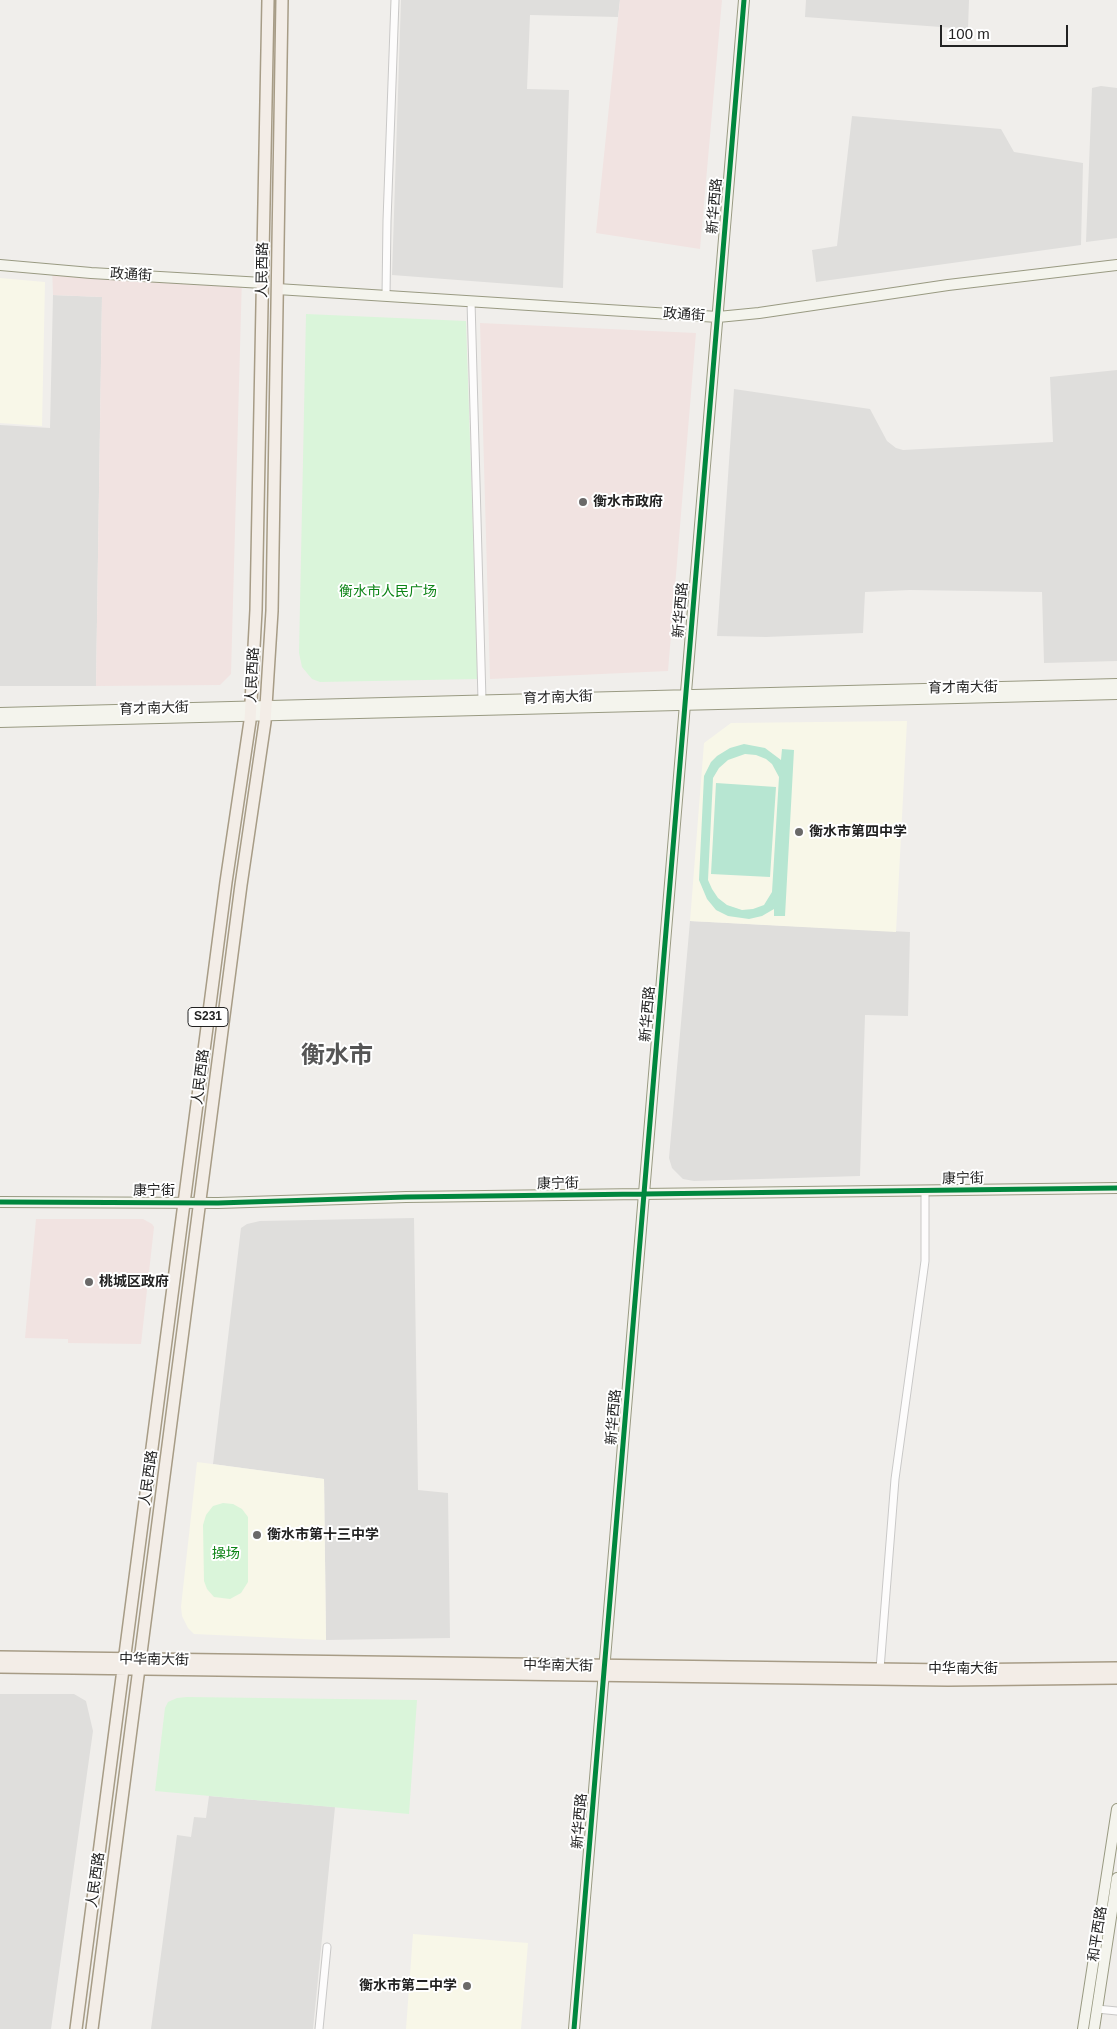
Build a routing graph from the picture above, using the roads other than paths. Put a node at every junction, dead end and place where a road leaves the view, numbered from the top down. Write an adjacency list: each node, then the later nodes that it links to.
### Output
1 (268, 0): 7 (main road, 人民西路 / S231)
2 (282, 0): 8 (main road, 人民西路 / S231)
3 (395, 0): 9 (street)
4 (744, 0): 11 (street, 新华西路)
5 (0, 265): 7 (street, 政通街)
6 (1117, 265): 11 (street, 政通街)
7 (263, 283): 17 (main road, 人民西路 / S231)
8 (277, 289): 9 (street, 政通街); 16 (main road, 人民西路 / S231)
9 (386, 296): 10 (street, 政通街)
10 (471, 301): 11 (street, 政通街); 15 (street)
11 (717, 317): 14 (street, 新华西路)
12 (1117, 684): 14 (street, 育才南大街)
13 (1117, 694): 14 (street, 育才南大街)
14 (685, 699): 15 (street, 育才南大街); 16 (street, 育才南大街); 22 (street, 新华西路)
15 (482, 700): 16 (street, 育才南大街)
16 (266, 710): 17 (street, 育才南大街); 25 (main road, 人民西路 / S231)
17 (251, 711): 18 (street, 育才南大街); 19 (street, 育才南大街); 24 (main road, 人民西路 / S231)
18 (0, 713)
19 (0, 722)
20 (1117, 1188): 21 (street, 康宁街)
21 (925, 1190): 22 (street, 康宁街); 31 (street)
22 (644, 1194): 25 (street, 康宁街); 32 (street, 新华西路)
23 (0, 1202): 24 (street, 康宁街)
24 (184, 1203): 25 (street, 康宁街); 27 (main road, 人民西路 / S231)
25 (200, 1203): 28 (main road, 人民西路 / S231)
26 (0, 1657): 27 (main road, 中华南大街)
27 (124, 1664): 28 (main road, 中华南大街); 29 (main road, 中华南大街); 39 (main road, 人民西路 / S231)
28 (140, 1665): 32 (main road, 中华南大街); 40 (main road, 人民西路 / S231)
29 (0, 1667)
30 (1117, 1668): 31 (main road, 中华南大街)
31 (880, 1669): 32 (main road, 中华南大街)
32 (604, 1671): 33 (main road, 中华南大街); 42 (street, 新华西路)
33 (1117, 1678)
34 (1117, 1809): 43 (street, 和平西路)
35 (1117, 1878): 37 (street, 和平西路)
36 (326, 1948): 41 (street)
37 (1097, 2009): 38 (street); 44 (street, 和平西路)
38 (1117, 2011)
39 (76, 2029)
40 (92, 2029)
41 (319, 2029)
42 (574, 2029)
43 (1083, 2029)
44 (1094, 2029)

